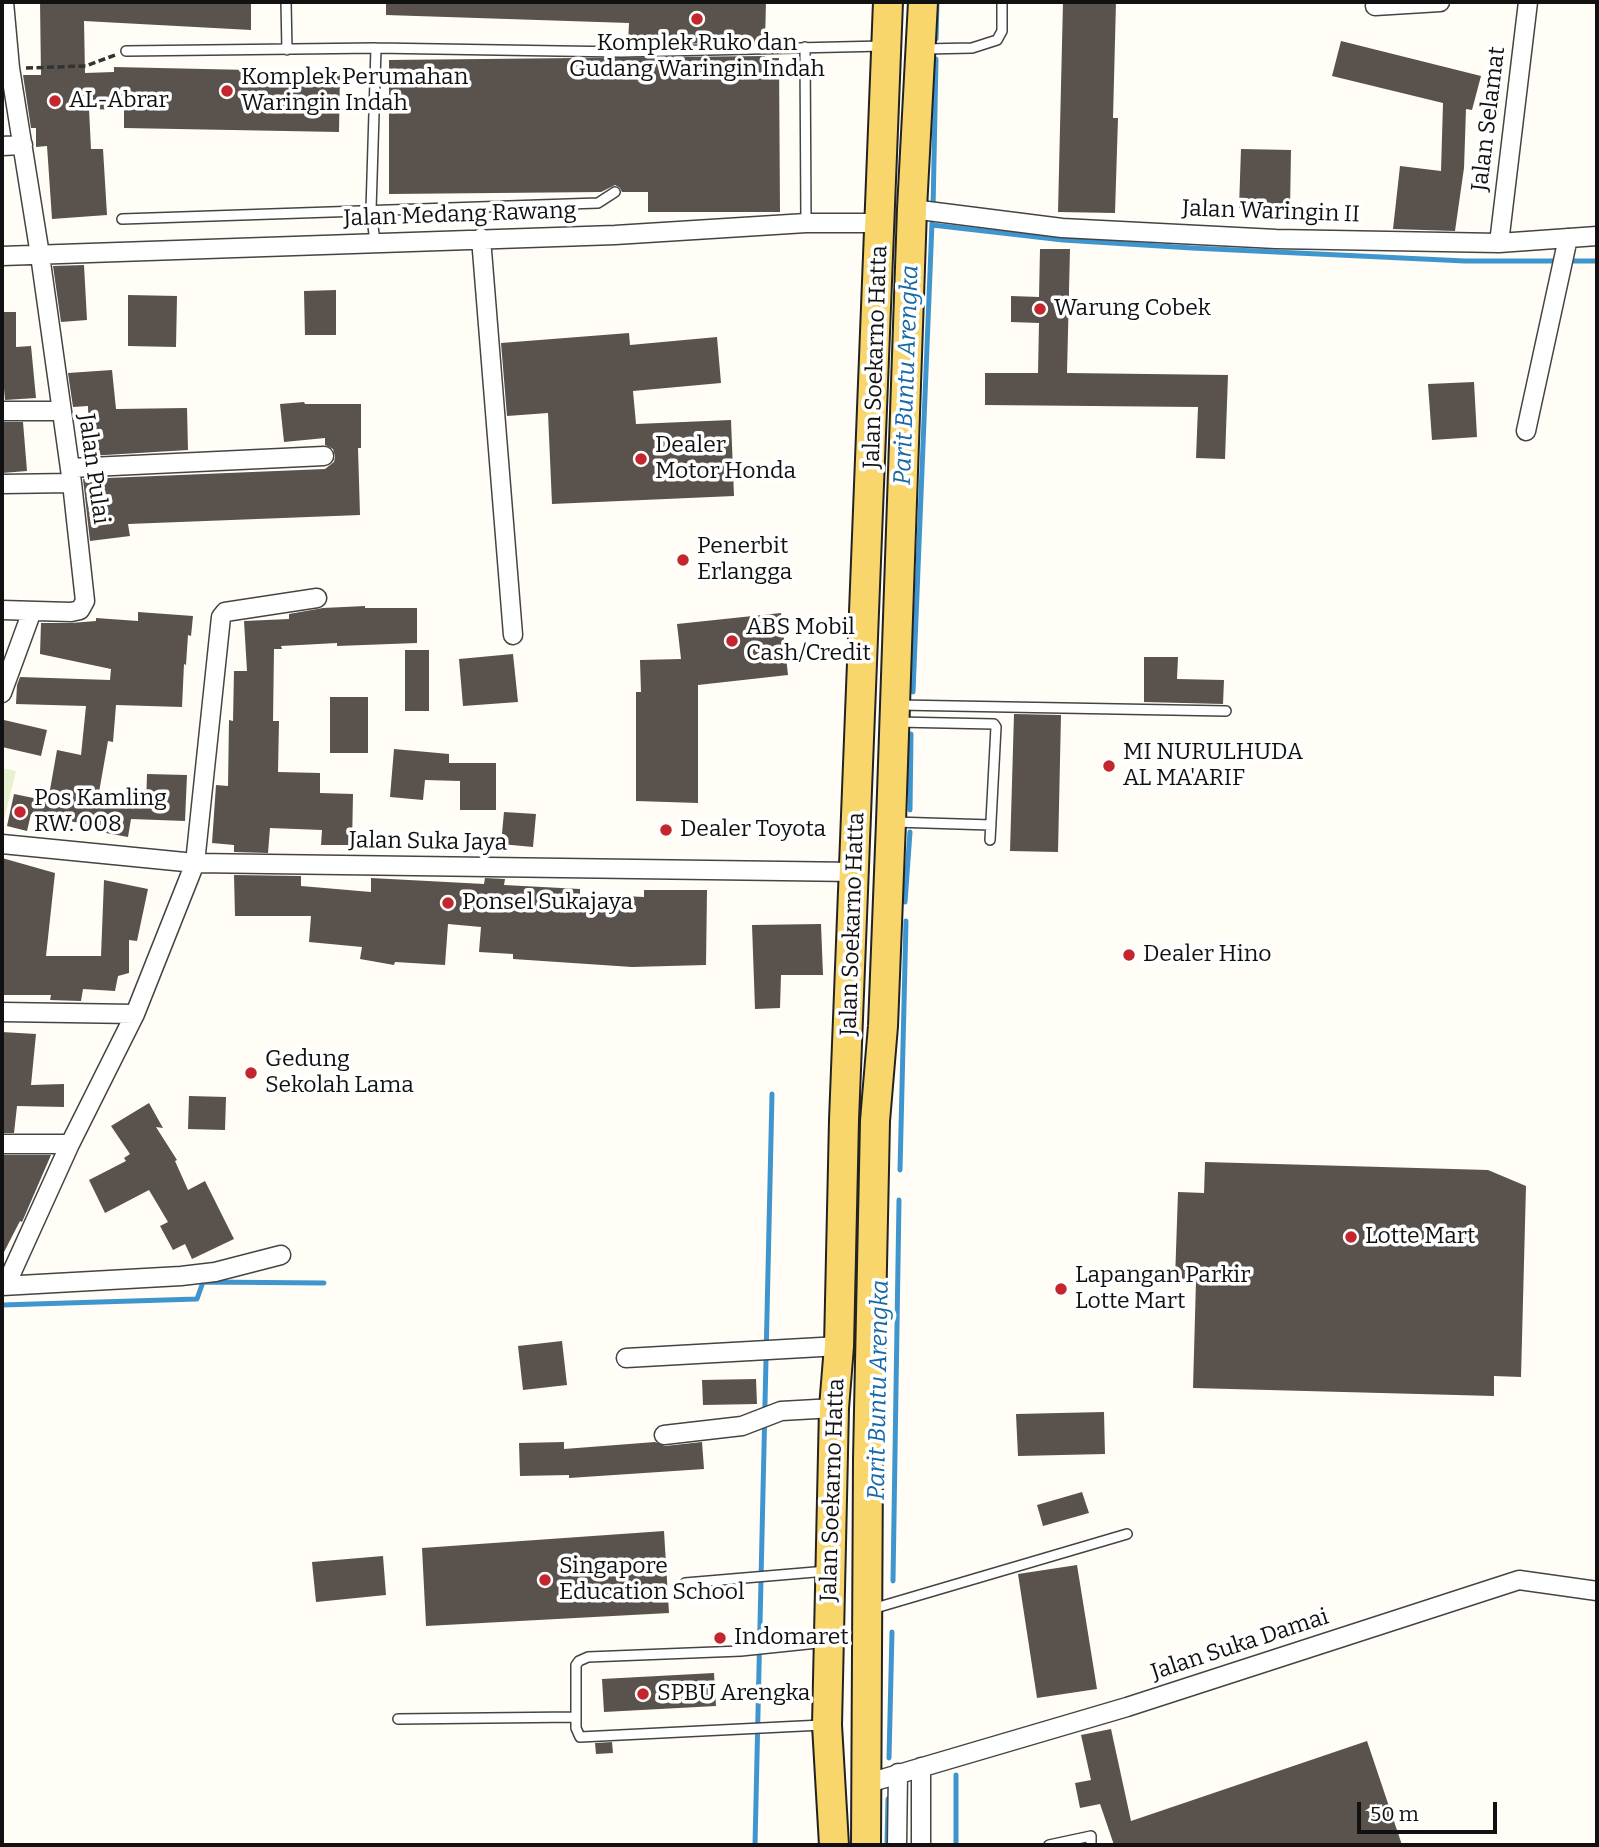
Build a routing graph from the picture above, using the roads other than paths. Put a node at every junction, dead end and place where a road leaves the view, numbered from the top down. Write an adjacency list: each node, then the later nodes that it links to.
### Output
1 (4, 2): 15 (street, Jalan Pulai)
2 (286, 2): 12 (lane)
3 (888, 2): 9 (main road, Jalan Soekarno Hatta)
4 (923, 2): 13 (main road, Jalan Soekarno Hatta)
5 (1002, 2): 13 (lane)
6 (1440, 2): 8 (street)
7 (1528, 2): 26 (street, Jalan Selamat)
8 (1376, 6)
9 (887, 46): 10 (lane); 22 (main road, Jalan Soekarno Hatta)
10 (805, 47): 11 (lane); 21 (lane)
11 (376, 48): 12 (lane); 19 (lane)
12 (287, 50): 14 (lane)
13 (920, 50): 18 (main road, Jalan Soekarno Hatta)
14 (126, 51)
15 (23, 145): 16 (street); 28 (street, Jalan Pulai)
16 (2, 146)
17 (615, 192): 19 (lane)
18 (916, 209): 26 (street, Jalan Waringin II); 42 (main road, Jalan Soekarno Hatta)
19 (371, 210): 20 (lane); 25 (lane)
20 (122, 219)
21 (806, 223): 22 (street, Jalan Medang Rawang); 24 (street, Jalan Medang Rawang)
22 (881, 223): 48 (main road, Jalan Soekarno Hatta)
23 (1597, 236): 27 (street, Jalan Waringin II)
24 (481, 238): 25 (street, Jalan Medang Rawang); 39 (street)
25 (374, 242): 28 (street, Jalan Medang Rawang)
26 (1499, 243): 27 (street, Jalan Waringin II)
27 (1564, 254): 32 (street)
28 (40, 255): 29 (street, Jalan Medang Rawang); 31 (street, Jalan Pulai)
29 (2, 256)
30 (2, 411): 31 (street)
31 (61, 411): 34 (street, Jalan Pulai)
32 (1526, 431)
33 (324, 456): 34 (street)
34 (71, 476): 35 (street); 38 (street, Jalan Pulai)
35 (2, 484)
36 (317, 598): 47 (street)
37 (2, 610): 38 (street, Jalan Pulai)
38 (32, 611): 40 (street)
39 (513, 635)
40 (2, 693)
41 (1226, 711): 42 (lane)
42 (895, 714): 43 (main road, Jalan Soekarno Hatta); 44 (lane)
43 (891, 822): 44 (lane); 52 (main road, Jalan Soekarno Hatta)
44 (991, 825): 45 (lane)
45 (990, 840)
46 (2, 844): 47 (street, Jalan Suka Jaya)
47 (195, 863): 48 (street, Jalan Suka Jaya); 50 (street)
48 (855, 872): 51 (main road, Jalan Soekarno Hatta)
49 (2, 1012): 50 (street)
50 (135, 1014): 54 (street)
51 (844, 1120): 52 (main road); 57 (main road, Jalan Soekarno Hatta)
52 (876, 1121): 65 (main road, Jalan Soekarno Hatta)
53 (2, 1144): 54 (street)
54 (71, 1144): 56 (street)
55 (281, 1255): 56 (street)
56 (4, 1286)
57 (839, 1346): 58 (street); 59 (main road, Jalan Soekarno Hatta)
58 (626, 1358)
59 (834, 1408): 60 (street); 62 (main road, Jalan Soekarno Hatta)
60 (664, 1435)
61 (1127, 1534): 65 (lane)
62 (831, 1570): 63 (lane); 66 (main road, Jalan Soekarno Hatta)
63 (685, 1583)
64 (1597, 1591): 70 (street, Jalan Suka Damai)
65 (867, 1611): 72 (main road, Jalan Soekarno Hatta)
66 (828, 1641): 67 (lane); 69 (main road, Jalan Soekarno Hatta)
67 (576, 1717): 68 (lane); 69 (lane)
68 (398, 1719)
69 (827, 1725): 73 (main road, Jalan Soekarno Hatta)
70 (921, 1767): 71 (street, Jalan Suka Damai); 76 (street)
71 (898, 1773): 72 (street, Jalan Suka Damai); 75 (street)
72 (865, 1784): 74 (main road, Jalan Soekarno Hatta)
73 (834, 1845)
74 (866, 1845)
75 (897, 1845)
76 (921, 1845)
77 (1049, 1845): 78 (lane)
78 (1091, 1845)

